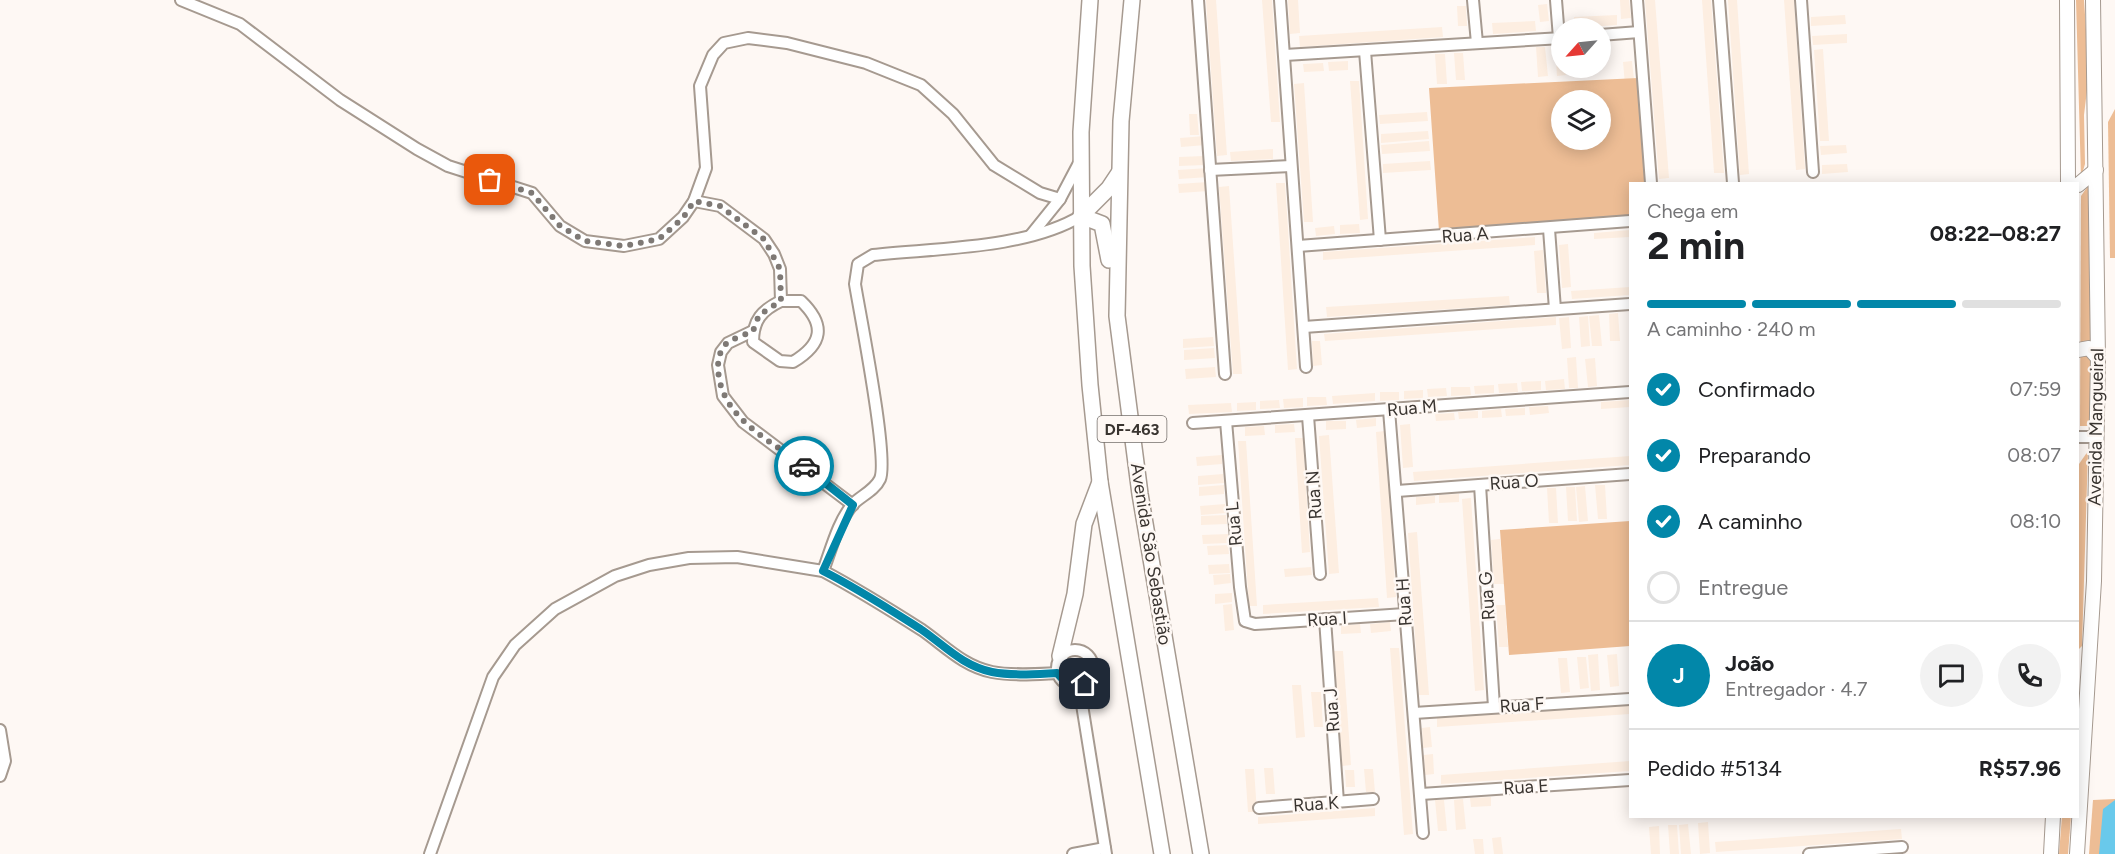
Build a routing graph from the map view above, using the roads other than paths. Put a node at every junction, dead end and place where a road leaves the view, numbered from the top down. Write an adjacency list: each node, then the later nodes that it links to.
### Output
1 (181, 0): 31 (street)
2 (1090, 0): 20 (main road, Avenida São Sebastião / DF-463)
3 (1132, 0): 25 (main road, Avenida São Sebastião / DF-463)
4 (1198, 0): 22 (street)
5 (1280, 0): 19 (street)
6 (1473, 0): 17 (street)
7 (1556, 0): 13 (street)
8 (1637, 0): 14 (street)
9 (1719, 0): 27 (street)
10 (1801, 0): 24 (street)
11 (2067, 0): 28 (street)
12 (2093, 0): 23 (street, Avenida Mangueiral)
13 (1558, 18)
14 (1639, 32): 15 (street); 26 (street)
15 (1611, 34)
16 (1551, 39): 17 (street)
17 (1477, 43): 18 (street)
18 (1365, 51): 19 (street); 36 (street)
19 (1285, 56): 21 (street)
20 (1081, 160): 30 (street); 32 (main road, Avenida São Sebastião / DF-463)
21 (1291, 166): 22 (street); 37 (street)
22 (1210, 170): 47 (street)
23 (2096, 170): 29 (street); 45 (street, Avenida Mangueiral)
24 (1813, 172)
25 (1120, 173): 32 (main road); 41 (main road, Avenida São Sebastião / DF-463)
26 (1651, 182)
27 (1733, 182)
28 (2068, 182)
29 (2079, 184)
30 (1060, 199): 31 (street); 35 (street)
31 (694, 201): 38 (street)
32 (1081, 216): 35 (street); 41 (main road); 56 (main road, Avenida São Sebastião / DF-463)
33 (1629, 221): 34 (street, Rua A)
34 (1549, 229): 36 (street, Rua A); 40 (street)
35 (1030, 236): 59 (street)
36 (1380, 240): 37 (street, Rua A)
37 (1298, 246): 42 (street)
38 (781, 301): 43 (street); 43 (street)
39 (1629, 304): 40 (street)
40 (1555, 309): 42 (street)
41 (1118, 316): 89 (main road, Avenida São Sebastião / DF-463)
42 (1304, 327): 46 (street)
43 (753, 331): 59 (street)
44 (2079, 350): 45 (street)
45 (2098, 358): 53 (street, Avenida Mangueiral)
46 (1306, 367)
47 (1225, 374)
48 (1629, 392): 49 (street, Rua M)
49 (1389, 410): 50 (street, Rua M); 58 (street, Rua H)
50 (1308, 416): 51 (street, Rua M); 61 (street, Rua N)
51 (1226, 421): 52 (street, Rua M); 64 (street, Rua L)
52 (1194, 423)
53 (2096, 436): 54 (street); 73 (street, Avenida Mangueiral)
54 (2079, 437)
55 (1629, 474): 57 (street, Rua O)
56 (1100, 482): 65 (main road); 88 (main road, Avenida São Sebastião / DF-463)
57 (1480, 485): 58 (street, Rua O); 69 (street, Rua G)
58 (1397, 491): 62 (street, Rua H)
59 (853, 505): 60 (street)
60 (823, 571): 66 (street); 85 (street)
61 (1320, 574)
62 (1405, 614): 63 (street, Rua I); 70 (street, Rua H)
63 (1325, 619): 64 (street, Rua I); 77 (street, Rua J)
64 (1249, 624)
65 (1060, 656): 66 (street); 67 (street)
66 (1057, 673): 67 (street)
67 (1079, 686): 84 (street)
68 (1629, 699): 69 (street, Rua F)
69 (1494, 707): 70 (street, Rua F)
70 (1414, 713): 75 (street, Rua H)
71 (0, 730): 72 (street)
72 (0, 776)
73 (2080, 776): 78 (street, Avenida Mangueiral)
74 (1629, 780): 75 (street, Rua E)
75 (1421, 794): 82 (street, Rua H)
76 (1373, 800): 77 (street, Rua K)
77 (1338, 802): 79 (street, Rua K)
78 (2079, 802)
79 (1258, 808)
80 (2053, 818): 91 (street)
81 (2078, 818): 92 (street, Avenida Mangueiral)
82 (1423, 833)
83 (1902, 847): 86 (street)
84 (1106, 851): 87 (street)
85 (428, 852)
86 (1862, 852): 90 (street)
87 (1073, 854)
88 (1162, 854)
89 (1201, 854)
90 (1809, 854)
91 (2051, 854)
92 (2077, 854)

